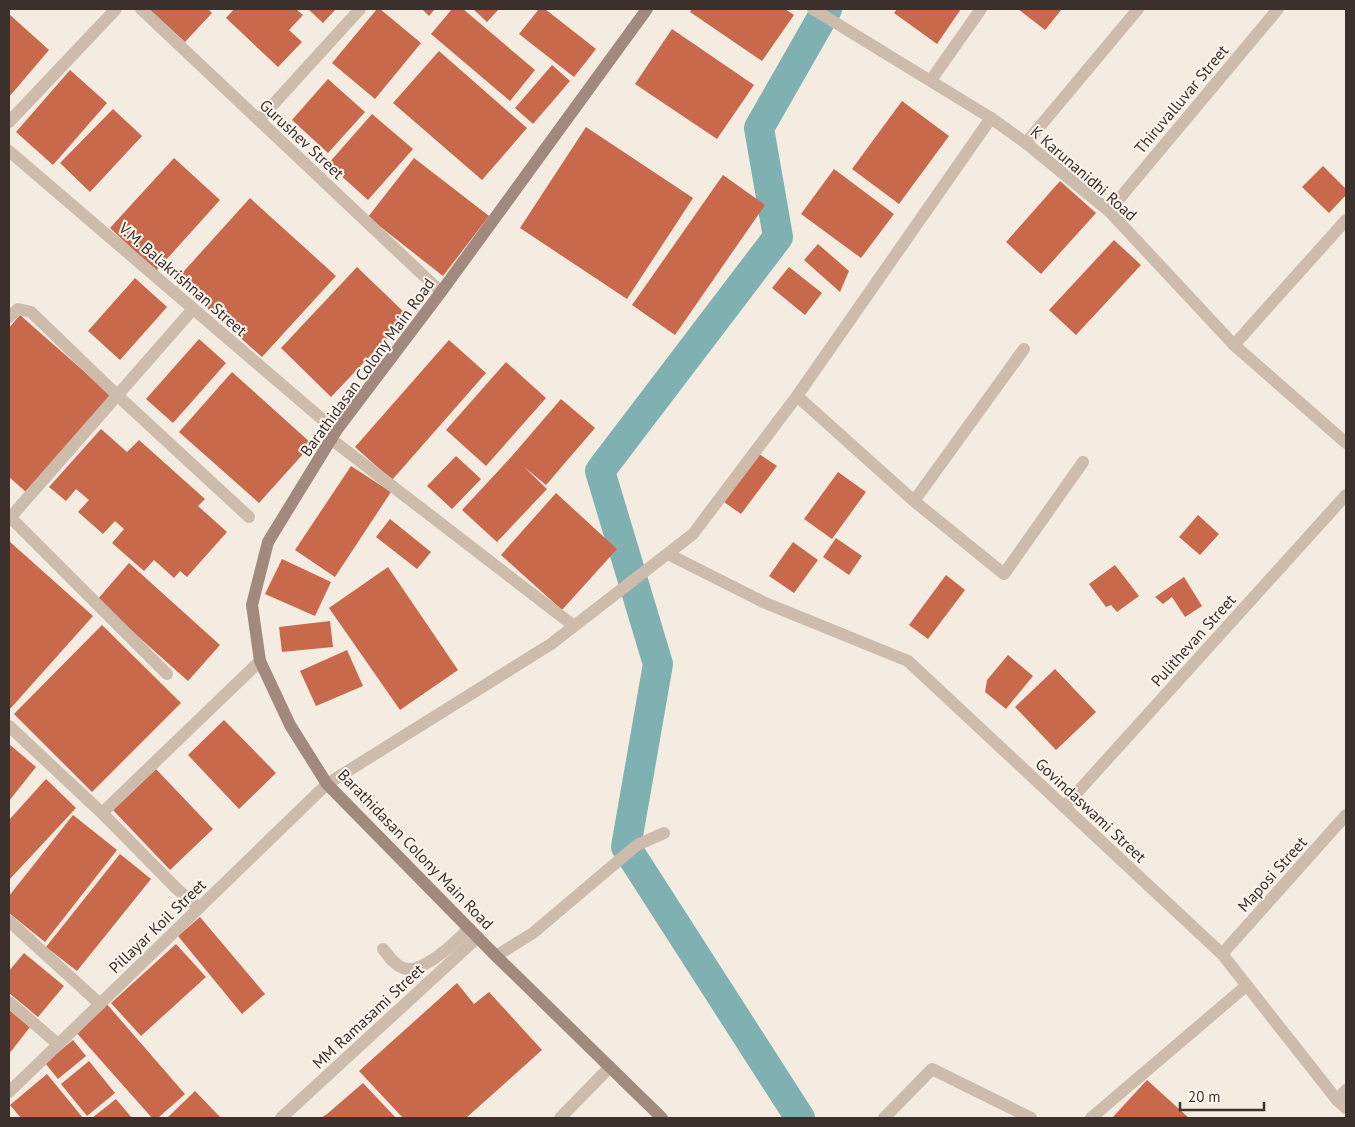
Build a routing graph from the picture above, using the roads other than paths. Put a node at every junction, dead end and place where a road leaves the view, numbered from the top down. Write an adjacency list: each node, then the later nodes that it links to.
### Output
1 (116, 9): 12 (street)
2 (140, 9): 11 (street, Gurushev Street)
3 (360, 9): 11 (street)
4 (647, 9): 17 (main road, Barathidasan Colony Main Road)
5 (813, 9): 9 (street, K Karunanidhi Road)
6 (980, 9): 9 (street)
7 (1138, 9): 13 (street)
8 (1278, 9): 15 (street, Thiruvalluvar Street)
9 (931, 80): 10 (street, K Karunanidhi Road)
10 (991, 118): 13 (street, K Karunanidhi Road); 23 (street, Pillayar Koil Street)
11 (259, 120): 17 (street, Gurushev Street)
12 (9, 122)
13 (1026, 143): 15 (street, K Karunanidhi Road)
14 (9, 152): 18 (street, V.M. Balakrishnan Street)
15 (1109, 211): 20 (street, K Karunanidhi Road)
16 (1346, 220): 20 (street)
17 (441, 292): 24 (main road, Barathidasan Colony Main Road)
18 (193, 310): 22 (street); 24 (street, V.M. Balakrishnan Street)
19 (9, 317): 22 (street)
20 (1234, 345): 25 (street, K Karunanidhi Road)
21 (1024, 349): 28 (street)
22 (118, 396): 29 (street); 30 (street)
23 (797, 396): 28 (street); 31 (street, Pillayar Koil Street)
24 (334, 435): 32 (street, V.M. Balakrishnan Street); 33 (main road, Barathidasan Colony Main Road)
25 (1346, 444)
26 (1083, 462): 28 (street)
27 (1346, 495): 37 (street, Pulithevan Street)
28 (914, 501)
29 (9, 518): 34 (street)
30 (249, 518)
31 (668, 554): 32 (street, Pillayar Koil Street); 37 (street, Govindaswami Street)
32 (574, 626): 36 (street, Pillayar Koil Street)
33 (260, 661): 36 (main road, Barathidasan Colony Main Road); 38 (street)
34 (167, 674)
35 (9, 726): 38 (street)
36 (327, 784): 41 (street, Pillayar Koil Street); 43 (main road, Barathidasan Colony Main Road)
37 (1064, 808): 45 (street, Govindaswami Street)
38 (102, 813): 41 (street)
39 (1346, 814): 45 (street, Maposi Street)
40 (664, 834): 46 (street)
41 (199, 908): 49 (street, Pillayar Koil Street)
42 (9, 921): 49 (street)
43 (473, 933): 44 (street); 46 (main road, Barathidasan Colony Main Road); 55 (street, MM Ramasami Street)
44 (383, 949)
45 (1222, 954): 47 (street, Govindaswami Street)
46 (496, 956): 51 (main road, Barathidasan Colony Main Road)
47 (1246, 986): 54 (street, Govindaswami Street); 60 (street)
48 (9, 1002): 50 (street)
49 (100, 1004): 50 (street, Pillayar Koil Street)
50 (58, 1044): 53 (street, Pillayar Koil Street)
51 (610, 1067): 56 (street); 57 (main road, Barathidasan Colony Main Road)
52 (1346, 1090): 54 (street)
53 (9, 1092)
54 (1342, 1104)
55 (281, 1118)
56 (560, 1118)
57 (662, 1118)
58 (884, 1118): 59 (street)
59 (1031, 1118)
60 (1091, 1118)

